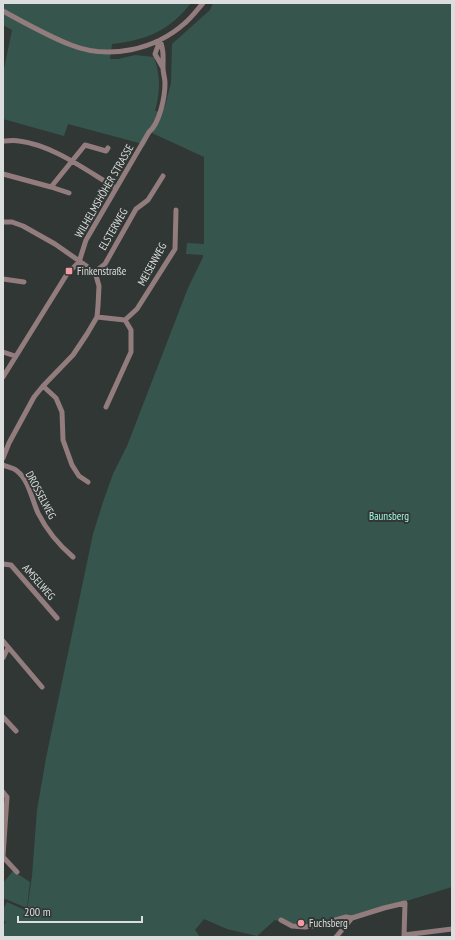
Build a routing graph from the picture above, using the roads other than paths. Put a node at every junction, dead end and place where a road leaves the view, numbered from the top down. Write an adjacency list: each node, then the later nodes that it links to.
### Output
1 (203, 3): 3 (street)
2 (3, 11): 4 (street)
3 (160, 40): 4 (street); 5 (street); 6 (street, WILHELMSHÖHER STRASSE)
4 (144, 47): 5 (street, WILHELMSHÖHER STRASSE)
5 (155, 54): 6 (street, WILHELMSHÖHER STRASSE)
6 (163, 68): 13 (street, WILHELMSHÖHER STRASSE)
7 (3, 141): 9 (street)
8 (108, 148): 9 (street)
9 (71, 162): 12 (street); 13 (street)
10 (3, 174): 12 (street)
11 (163, 176): 18 (street, ELSTERWEG)
12 (51, 187): 14 (street)
13 (116, 188): 17 (street, WILHELMSHÖHER STRASSE)
14 (69, 193)
15 (176, 210): 22 (street, MEISENWEG)
16 (3, 222): 17 (street)
17 (79, 262): 18 (street); 24 (street, WILHELMSHÖHER STRASSE)
18 (95, 272): 21 (street)
19 (3, 279): 20 (street)
20 (24, 282)
21 (96, 317): 22 (street); 26 (street)
22 (125, 320): 27 (street)
23 (3, 352): 24 (street)
24 (15, 356): 25 (street, WILHELMSHÖHER STRASSE)
25 (3, 377)
26 (43, 386): 28 (street); 30 (street)
27 (106, 407)
28 (3, 458)
29 (3, 465): 31 (street, DROSSELWEG)
30 (88, 482)
31 (73, 557)
32 (3, 564): 33 (street, AMSELWEG)
33 (58, 618)
34 (3, 641): 35 (street)
35 (8, 648): 36 (street); 37 (street)
36 (3, 658)
37 (42, 687)
38 (3, 718): 39 (street)
39 (16, 731)
40 (3, 792): 41 (street)
41 (3, 856): 42 (street)
42 (17, 872)
43 (352, 918): 44 (street); 46 (street); 47 (street)
44 (281, 920)
45 (452, 929): 46 (street)
46 (404, 936)
47 (336, 937)

